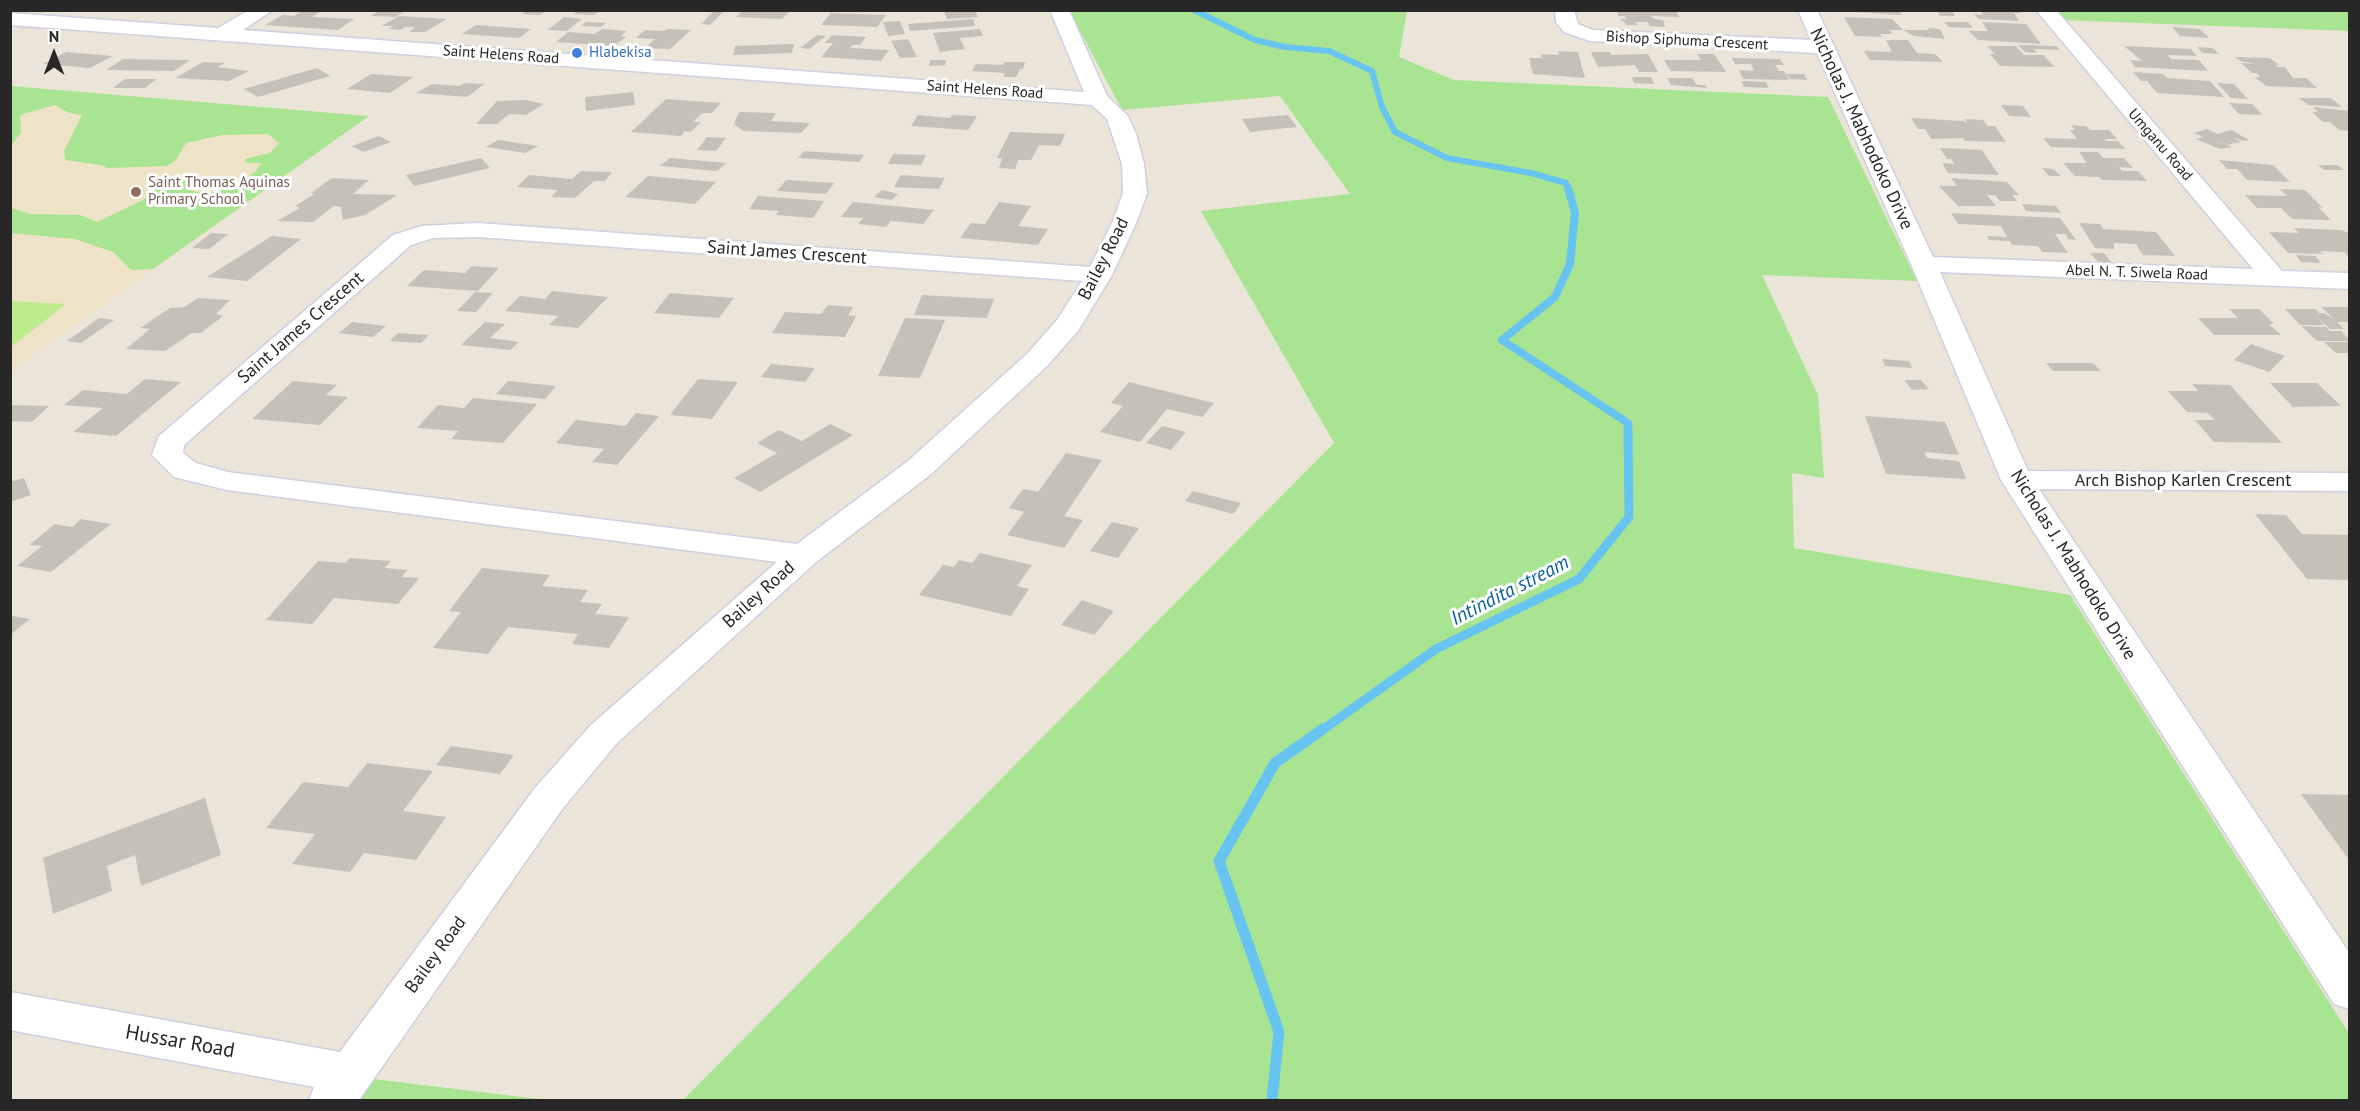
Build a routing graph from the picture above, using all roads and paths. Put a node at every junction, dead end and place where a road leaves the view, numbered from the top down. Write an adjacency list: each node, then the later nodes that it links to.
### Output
1 (264, 10): 7 (street)
2 (1059, 10): 9 (street)
3 (1564, 10): 8 (street, Bishop Siphuma Crescent)
4 (1807, 10): 8 (street, Nicholas J. Mabhodoko Drive)
5 (2045, 10): 12 (street, Umganu Road)
6 (10, 19): 7 (street, Saint Helens Road)
7 (222, 34): 9 (street, Saint Helens Road)
8 (1824, 47): 10 (street, Nicholas J. Mabhodoko Drive)
9 (1098, 99): 11 (street, Bailey Road)
10 (1924, 264): 12 (street, Abel N. T. Siwela Road); 14 (street, Nicholas J. Mabhodoko Drive)
11 (1099, 275): 16 (street, Bailey Road); 16 (street, Saint James Crescent)
12 (2275, 279): 13 (street, Abel N. T. Siwela Road)
13 (2349, 281)
14 (2017, 480): 15 (street, Arch Bishop Karlen Crescent); 17 (street, Nicholas J. Mabhodoko Drive)
15 (2349, 482)
16 (804, 555): 19 (street, Bailey Road)
17 (2349, 991)
18 (10, 1011): 19 (street, Hussar Road)
19 (341, 1087)

